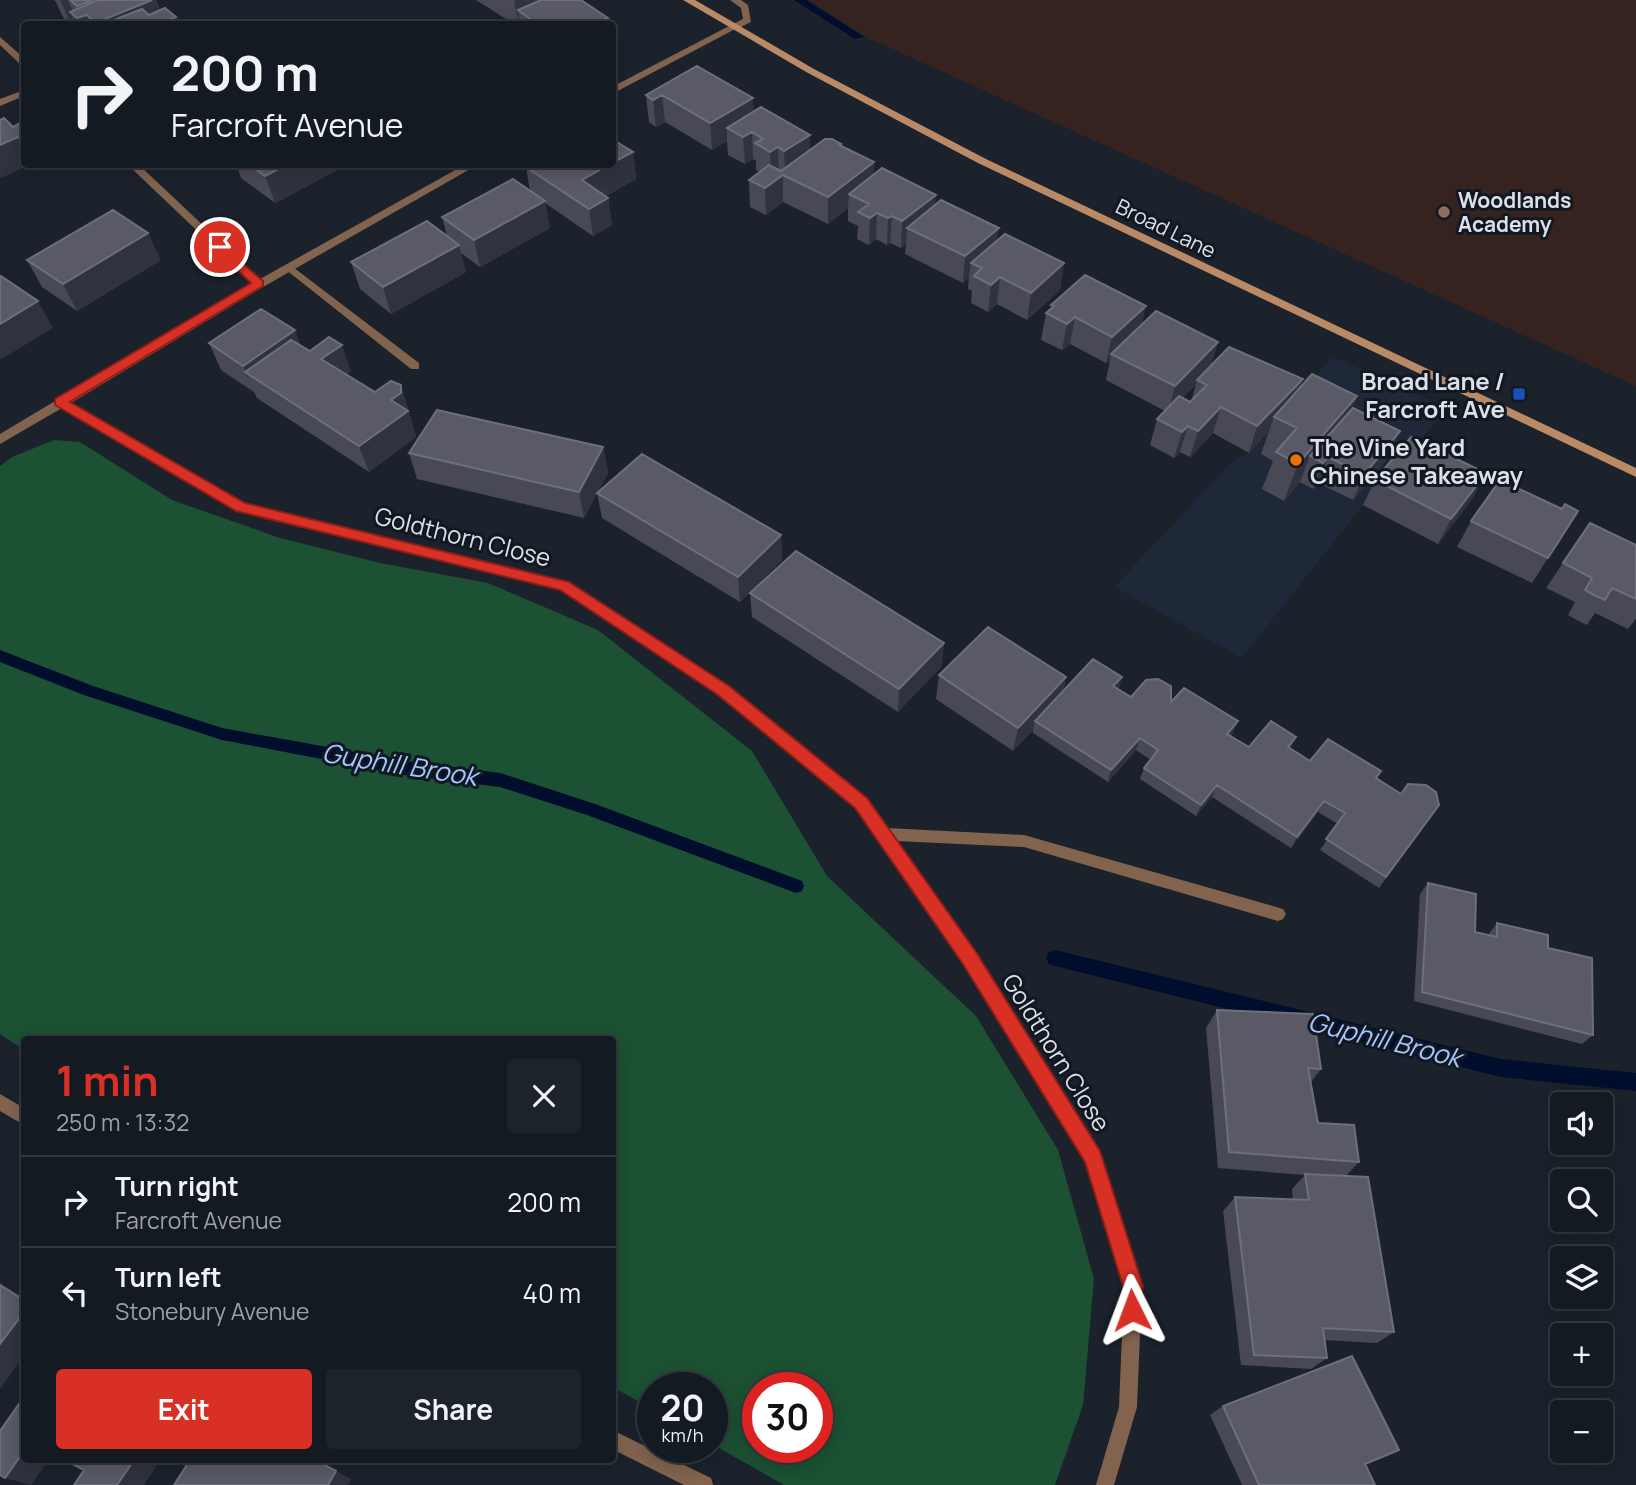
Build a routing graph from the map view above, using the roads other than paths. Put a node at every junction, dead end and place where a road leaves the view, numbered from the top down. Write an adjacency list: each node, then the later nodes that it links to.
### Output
1 (688, 0): 3 (street, Broad Lane)
2 (735, 0): 3 (street)
3 (734, 27): 6 (street); 16 (street, Broad Lane)
4 (0, 40): 5 (street)
5 (21, 61)
6 (616, 89)
7 (21, 94): 8 (street)
8 (0, 103)
9 (136, 168): 12 (street)
10 (467, 168): 11 (street)
11 (289, 267): 12 (street); 13 (street)
12 (259, 284): 14 (street)
13 (415, 366)
14 (60, 402): 15 (street); 17 (street, Goldthorn Close)
15 (0, 440)
16 (1636, 473)
17 (883, 834): 18 (street); 23 (street, Goldthorn Close)
18 (1278, 914)
19 (0, 1102): 20 (street)
20 (21, 1115)
21 (616, 1441): 22 (street)
22 (704, 1485)
23 (1105, 1485)

